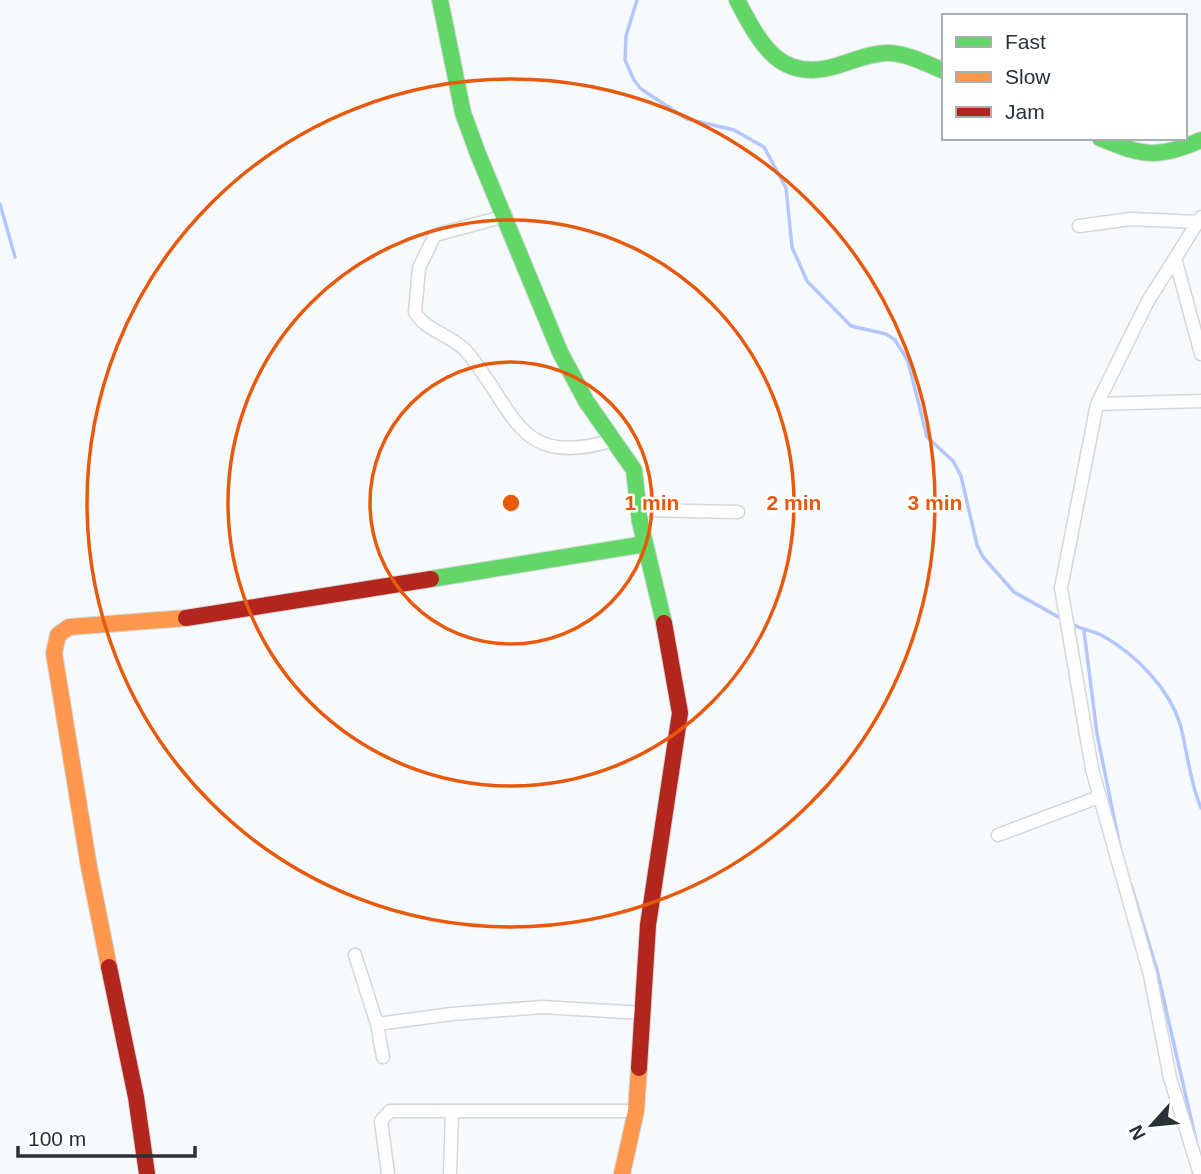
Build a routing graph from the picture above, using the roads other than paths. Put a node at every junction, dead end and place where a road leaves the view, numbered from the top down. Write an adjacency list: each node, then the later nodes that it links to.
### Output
1 (440, 0): 6 (street)
2 (737, 0): 3 (street)
3 (942, 70)
4 (1104, 140): 5 (street)
5 (1201, 140)
6 (506, 216): 13 (street); 13 (street)
7 (1200, 219): 8 (street); 9 (street)
8 (1079, 226)
9 (1175, 258): 10 (street); 12 (street)
10 (1201, 354)
11 (1201, 401): 12 (street)
12 (1097, 404): 17 (street)
13 (614, 440): 14 (street)
14 (638, 510): 15 (street); 16 (street)
15 (738, 512)
16 (645, 544): 20 (street); 25 (street)
17 (1099, 797): 18 (street); 29 (street)
18 (998, 835)
19 (355, 955): 21 (street)
20 (642, 1013): 21 (street); 24 (street)
21 (377, 1024): 22 (street)
22 (383, 1057)
23 (452, 1111): 24 (street); 26 (street); 27 (street)
24 (636, 1111): 28 (street)
25 (147, 1174)
26 (388, 1174)
27 (450, 1174)
28 (622, 1174)
29 (1200, 1174)

